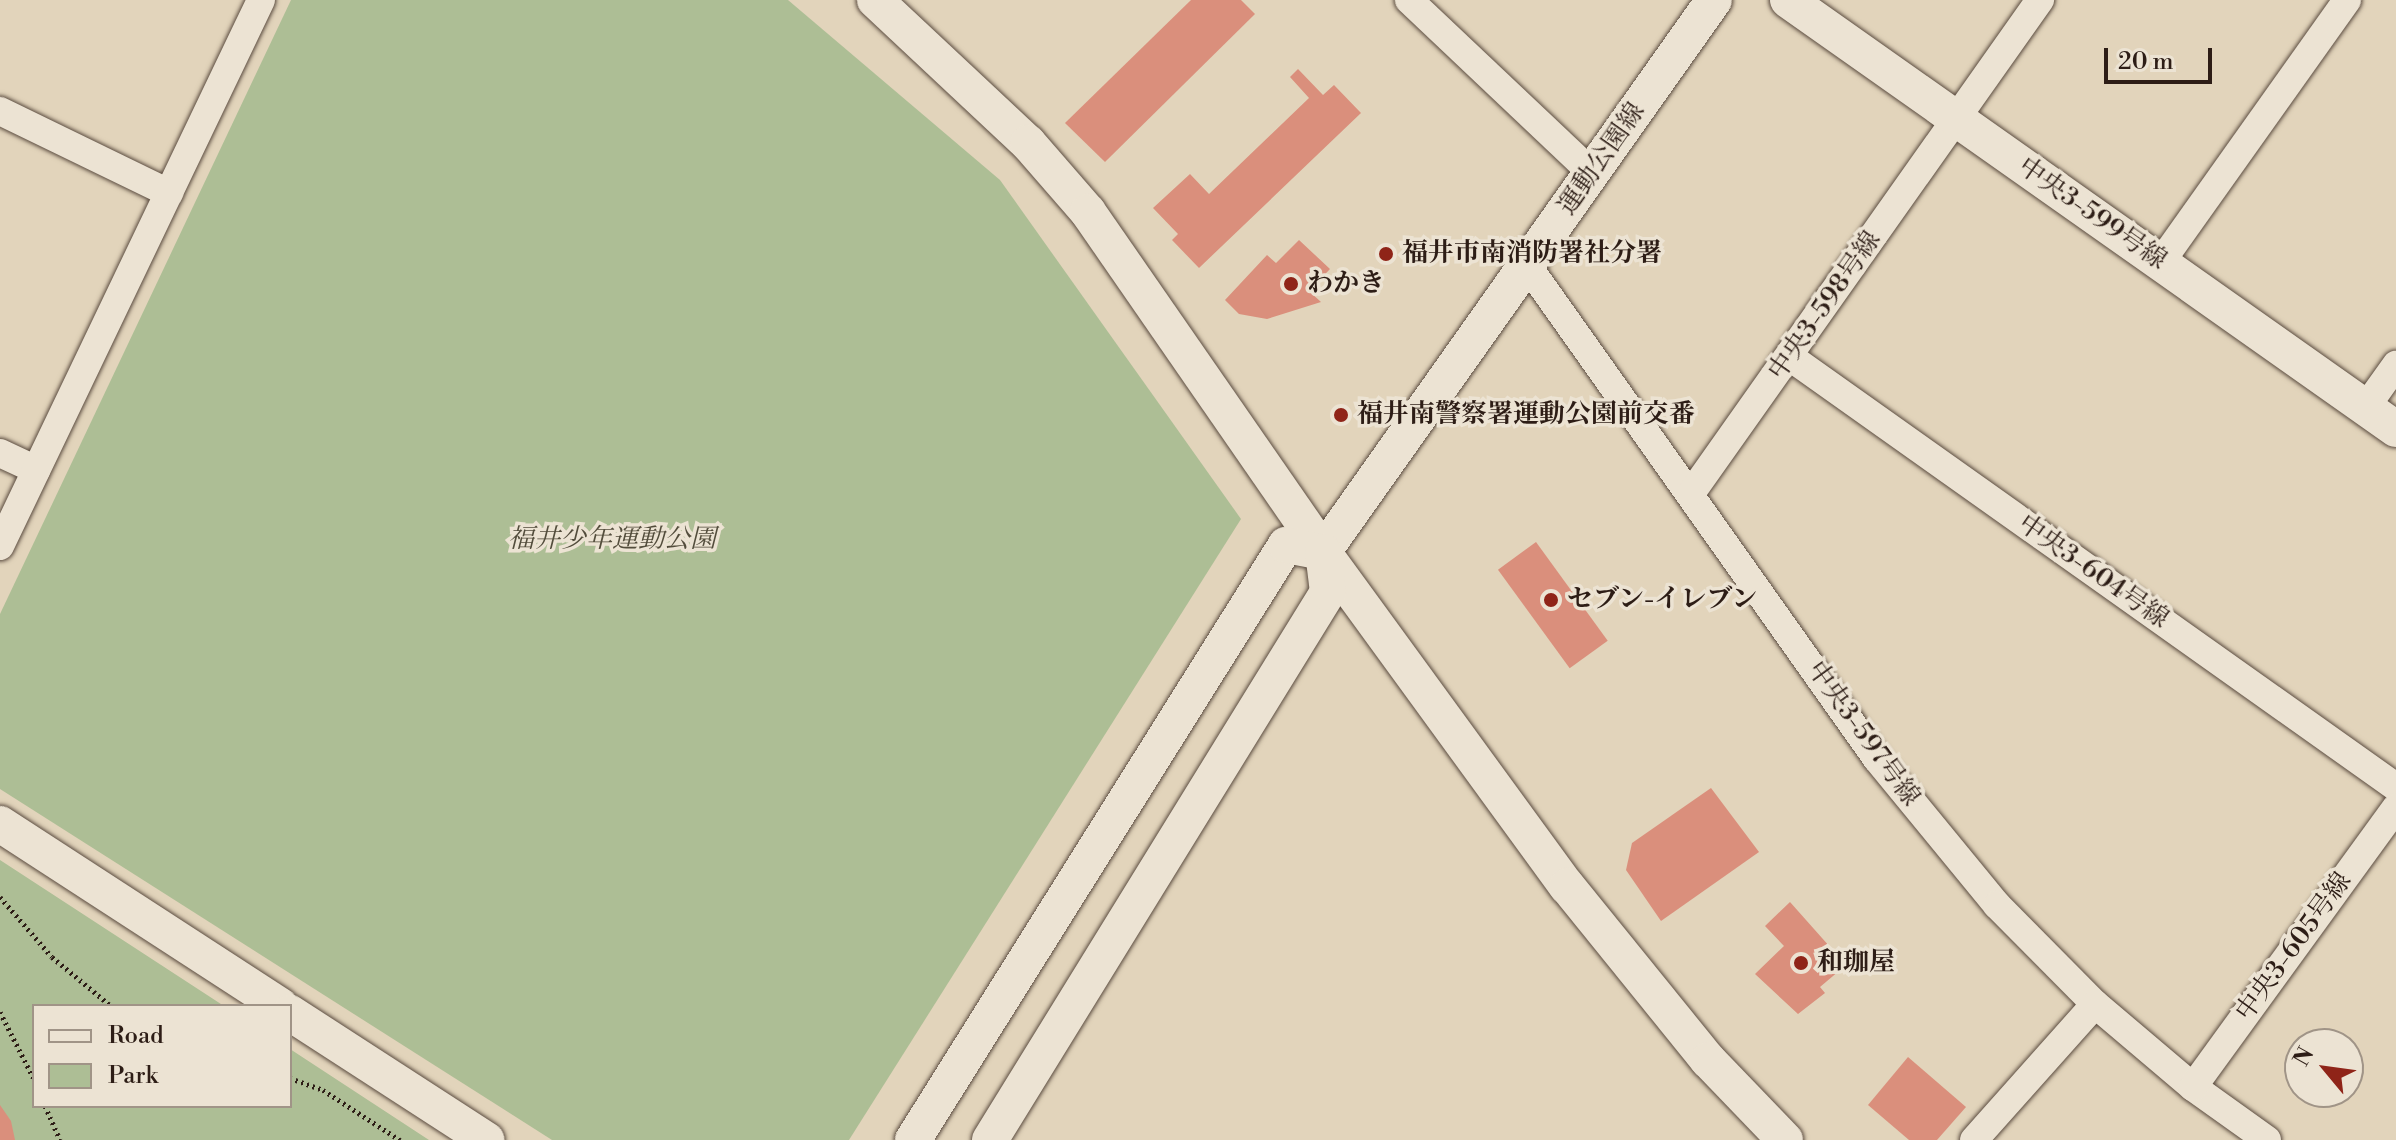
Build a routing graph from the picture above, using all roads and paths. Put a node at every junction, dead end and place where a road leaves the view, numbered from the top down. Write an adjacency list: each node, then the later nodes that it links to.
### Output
1 (261, 0): 11 (street)
2 (875, 0): 22 (street)
3 (1714, 0): 10 (street, 運動公園線)
4 (1788, 0): 9 (street, 中央3-599号線)
5 (2040, 0): 9 (street, 中央3-598号線)
6 (2347, 0): 12 (street)
7 (1415, 2): 10 (street)
8 (0, 111): 11 (street)
9 (1956, 118): 12 (street, 中央3-599号線); 14 (street, 中央3-598号線)
10 (1592, 173): 13 (street, 運動公園線)
11 (169, 193): 19 (street)
12 (2161, 262): 16 (street, 中央3-599号線)
13 (1527, 265): 20 (street, 中央3-597号線); 22 (street, 運動公園線)
14 (1790, 357): 20 (street, 中央3-598号線); 23 (street, 中央3-604号線)
15 (2396, 365): 16 (street)
16 (2366, 407): 17 (street, 中央3-599号線)
17 (2396, 429)
18 (0, 453): 19 (street)
19 (36, 470): 21 (street)
20 (1692, 492): 29 (street, 中央3-597号線)
21 (0, 546)
22 (1323, 552): 39 (street); 40 (street); 41 (street)
23 (2396, 787)
24 (2396, 808): 34 (street, 中央3-605号線)
25 (0, 824): 28 (street)
26 (0, 897): 27 (path)
27 (109, 1004)
28 (277, 1004)
29 (2095, 1004): 34 (street, 中央3-597号線); 42 (street)
30 (0, 1012): 32 (path)
31 (292, 1014): 38 (street)
32 (32, 1075)
33 (292, 1079): 37 (path)
34 (2193, 1087): 43 (street, 中央3-597号線)
35 (46, 1108): 36 (path)
36 (60, 1140)
37 (400, 1140)
38 (486, 1140)
39 (913, 1140)
40 (990, 1140)
41 (1785, 1140)
42 (1974, 1140)
43 (2267, 1140)

